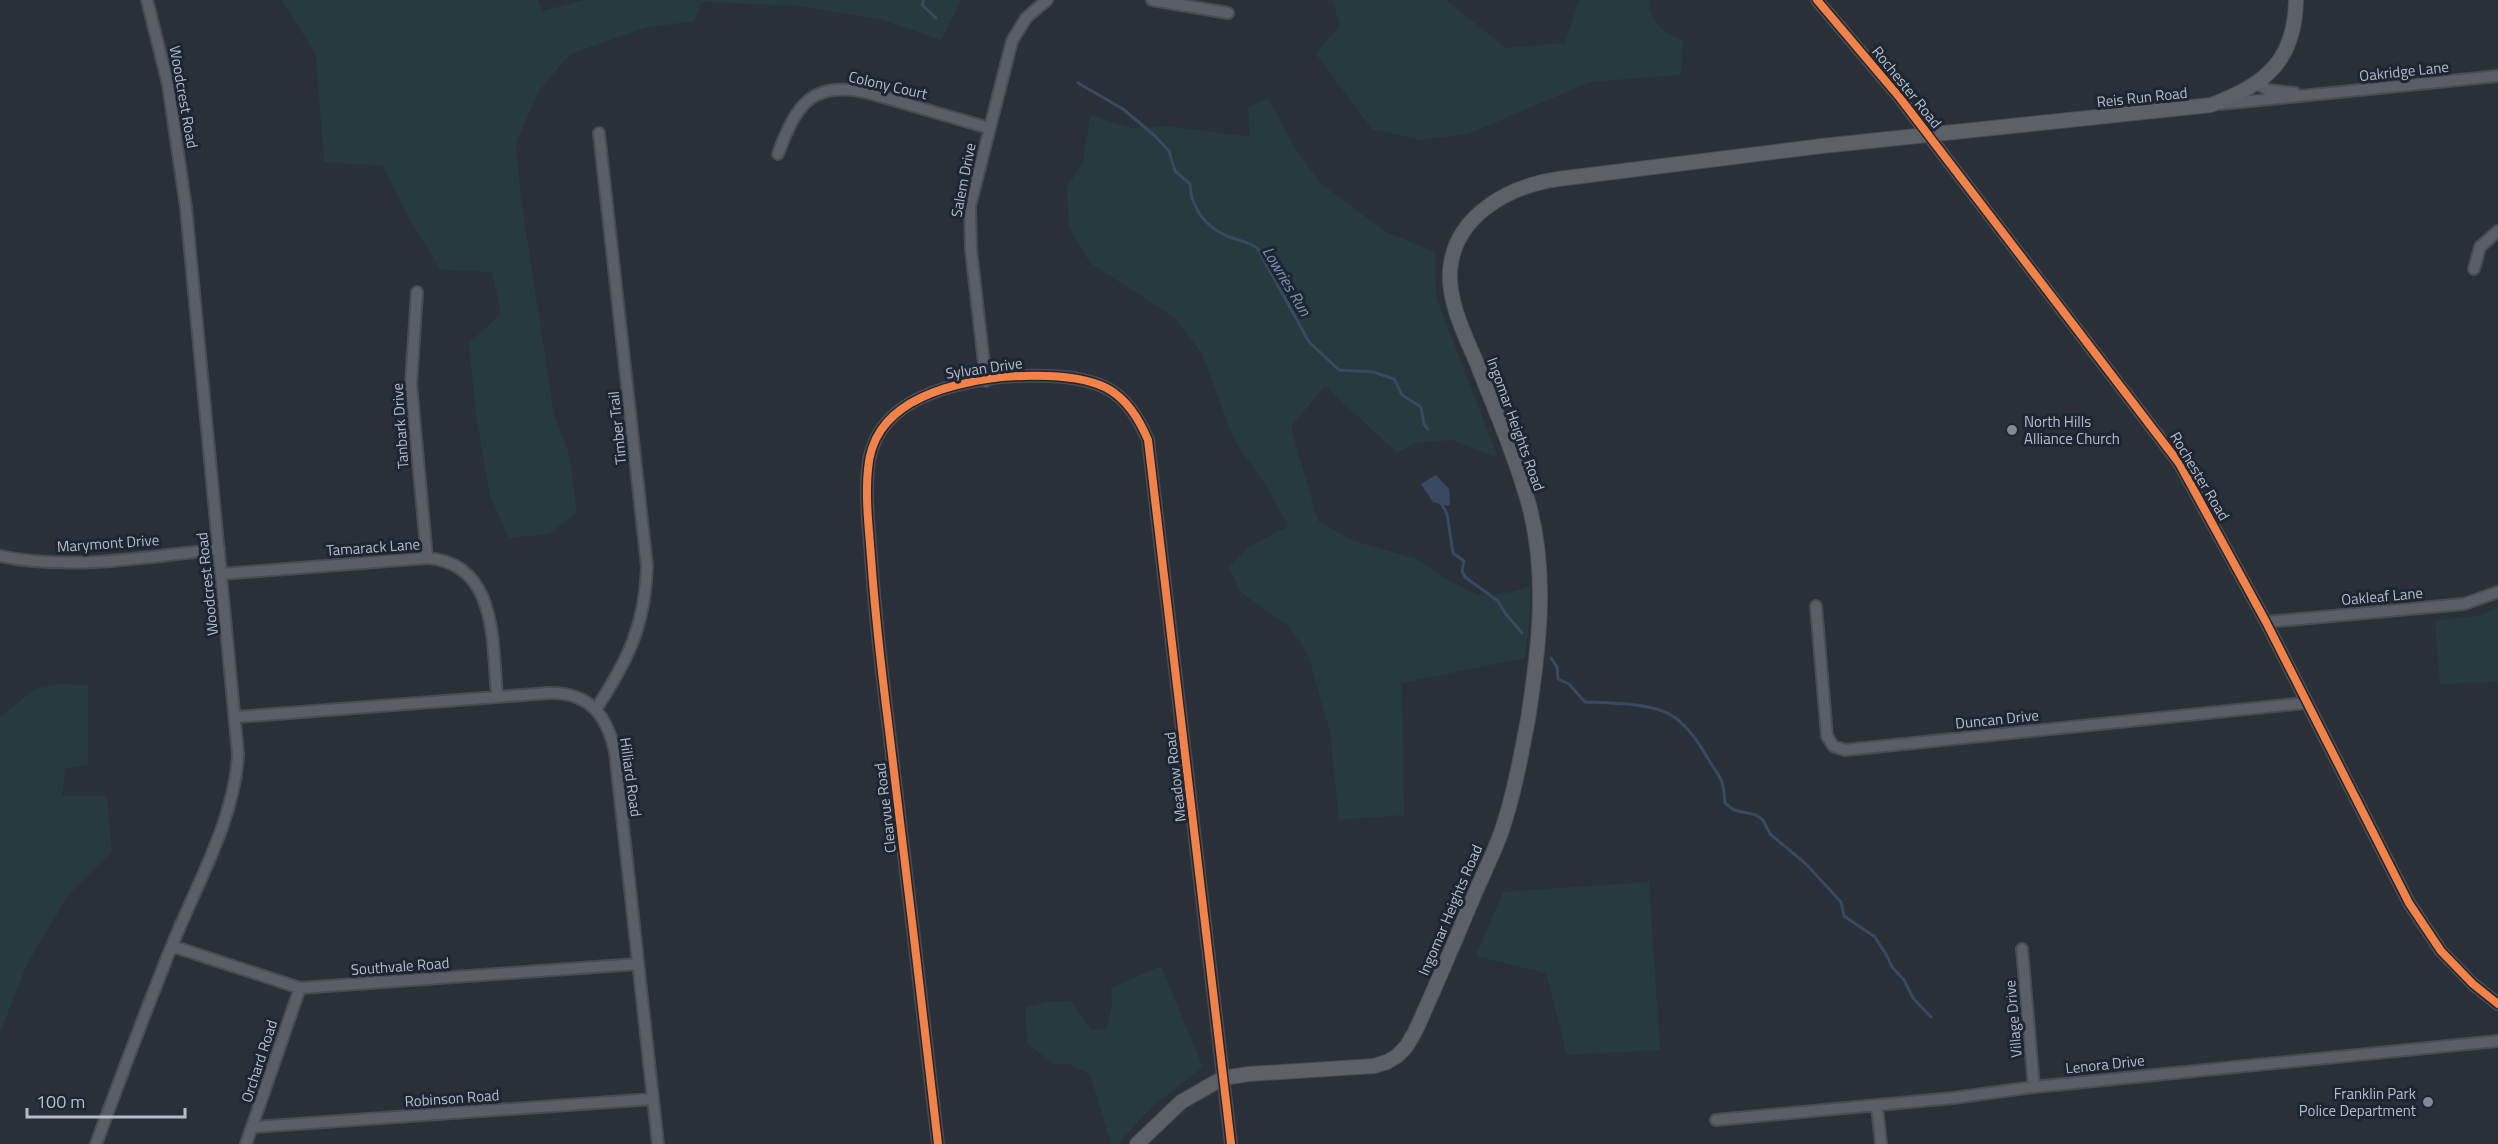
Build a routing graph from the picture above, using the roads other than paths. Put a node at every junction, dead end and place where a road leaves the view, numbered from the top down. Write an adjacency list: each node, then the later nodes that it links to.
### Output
1 (147, 0): 21 (street, Woodcrest Road)
2 (1047, 0): 11 (street, Salem Drive)
3 (1152, 0): 6 (street)
4 (1817, 0): 13 (street, Rochester Road)
5 (2296, 0): 8 (main road, Reis Run Road)
6 (1228, 13)
7 (2498, 76): 9 (street, Oakridge Lane)
8 (2258, 84): 9 (street, Oakridge Lane); 10 (main road, Reis Run Road)
9 (2313, 97): 10 (street, Oakridge Lane)
10 (2211, 105): 13 (main road, Reis Run Road)
11 (989, 128): 14 (street, Colony Court); 18 (street, Salem Drive)
12 (599, 133): 30 (street, Timber Trail)
13 (1929, 135): 27 (street, Rochester Road); 38 (main road, Ingomar Heights Road)
14 (778, 154)
15 (2498, 231): 16 (street)
16 (2474, 269)
17 (417, 292): 23 (street, Tanbark Drive)
18 (986, 381): 19 (street, Sylvan Drive); 20 (street, Sylvan Drive)
19 (1134, 411): 38 (street, Meadow Road)
20 (868, 468): 47 (street, Clearvue Road)
21 (219, 549): 22 (street, Marymont Drive); 24 (street, Woodcrest Road)
22 (0, 556)
23 (427, 558): 24 (street, Tamarack Lane); 28 (street, Tamarack Lane)
24 (221, 574): 31 (street, Woodcrest Road)
25 (2498, 592): 27 (street, Oakleaf Lane)
26 (1816, 606): 29 (street, Duncan Drive)
27 (2266, 622): 29 (street, Rochester Road)
28 (497, 696): 30 (street); 31 (street)
29 (2306, 703): 36 (street, Rochester Road)
30 (596, 709): 34 (street, Hilliard Road)
31 (236, 717): 32 (street, Woodcrest Road)
32 (172, 946): 35 (street, Southvale Road); 44 (street, Woodcrest Road)
33 (2022, 949): 39 (street, Village Drive)
34 (637, 964): 35 (street, Southvale Road); 40 (street, Hilliard Road)
35 (300, 988): 43 (street, Orchard Road)
36 (2498, 1004)
37 (2498, 1041): 39 (street, Lenora Drive)
38 (1223, 1078): 48 (main road, Ingomar Heights Road); 49 (street, Meadow Road)
39 (2034, 1087): 41 (street, Lenora Drive)
40 (653, 1099): 43 (street, Robinson Road); 46 (street, Hilliard Road)
41 (1877, 1106): 42 (street, Lenora Drive); 50 (street)
42 (1716, 1120)
43 (253, 1126): 45 (street, Orchard Road)
44 (96, 1144)
45 (246, 1144)
46 (658, 1144)
47 (938, 1144)
48 (1137, 1144)
49 (1231, 1144)
50 (1881, 1144)

